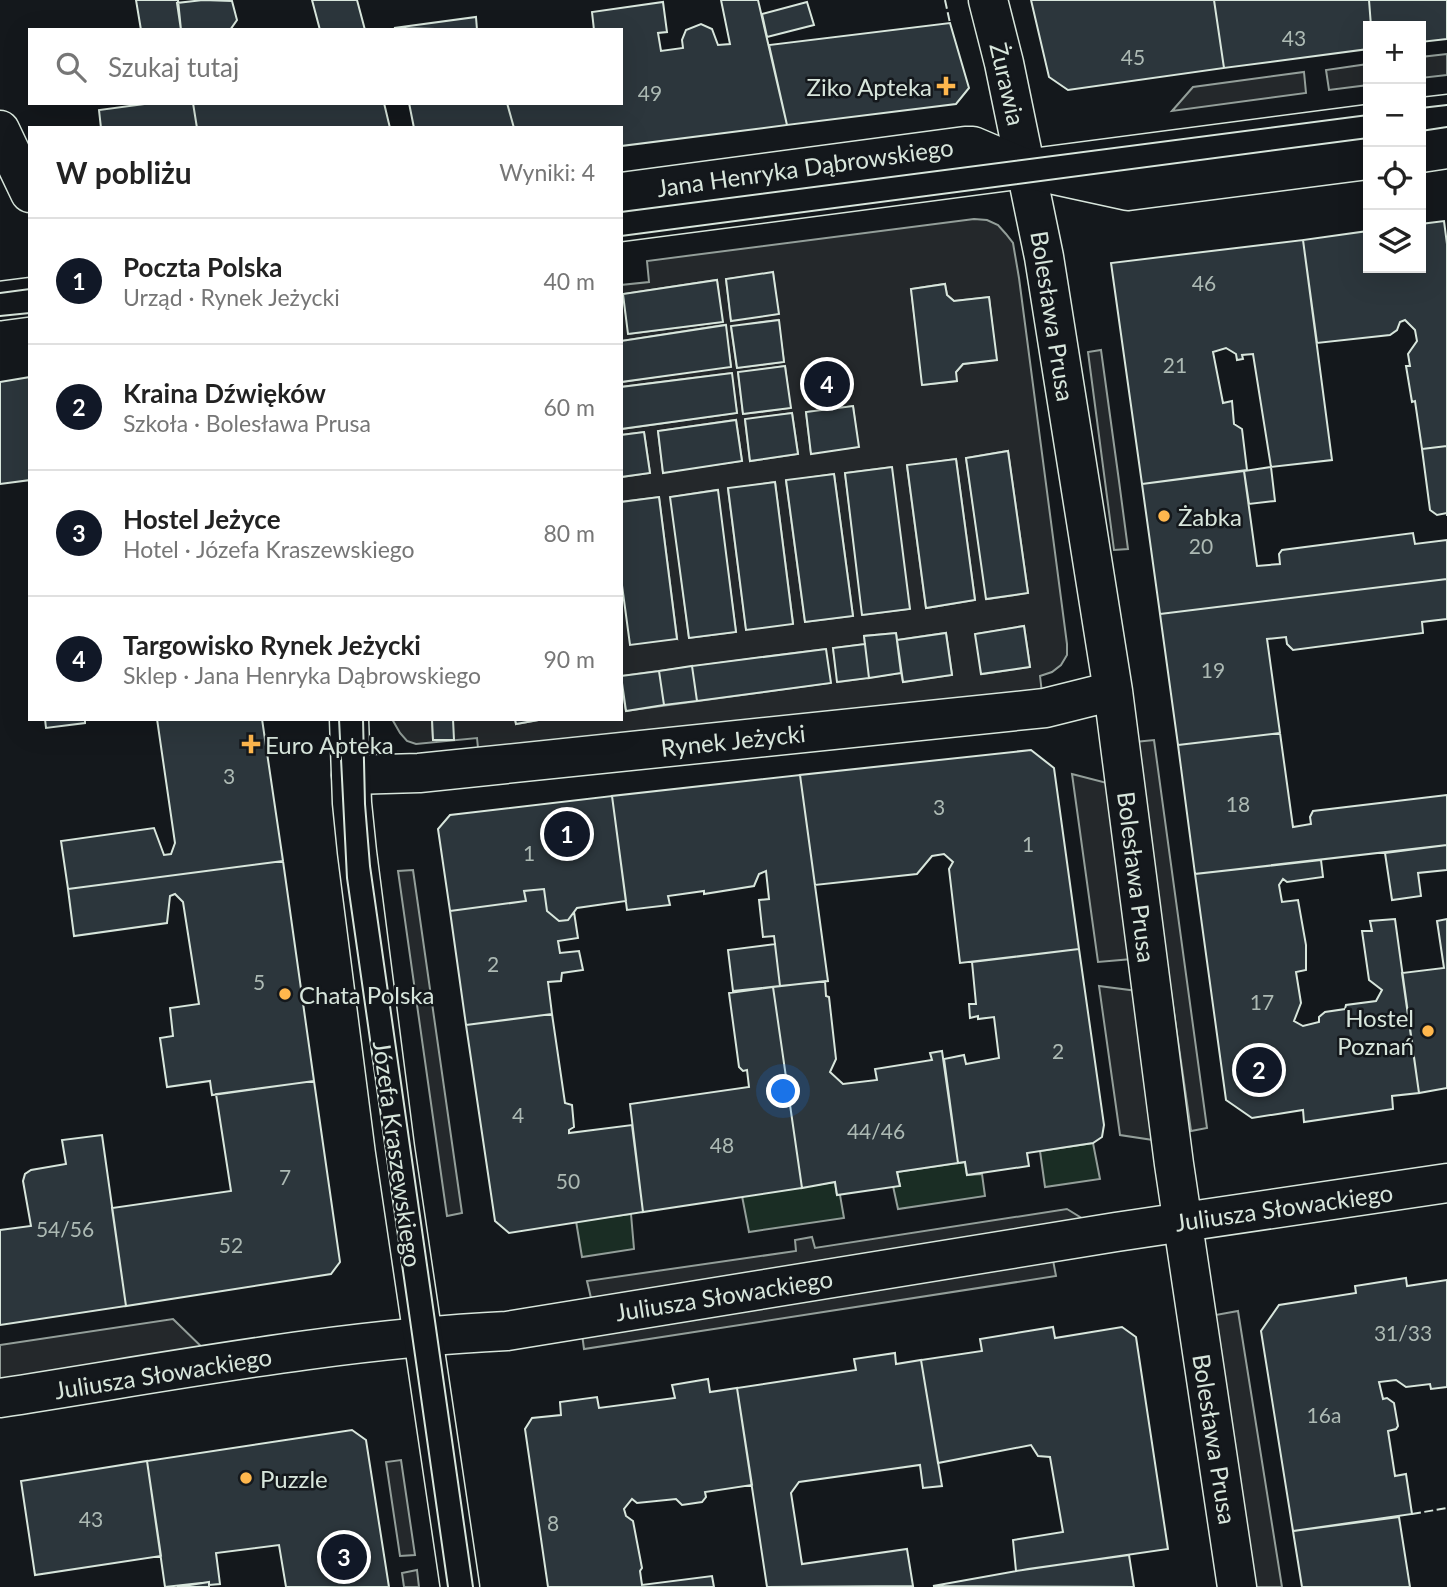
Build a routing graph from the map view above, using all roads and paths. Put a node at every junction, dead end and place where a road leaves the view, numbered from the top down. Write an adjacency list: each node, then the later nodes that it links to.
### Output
1 (988, 0): 9 (street, Żurawia)
2 (1447, 114): 3 (street)
3 (1426, 116)
4 (1363, 125): 9 (street, Jana Henryka Dąbrowskiego)
5 (0, 130): 10 (street)
6 (1447, 149): 7 (street)
7 (1426, 152)
8 (1363, 160): 9 (street, Jana Henryka Dąbrowskiego)
9 (1027, 169): 11 (street, Jana Henryka Dąbrowskiego); 12 (street, Jana Henryka Dąbrowskiego); 15 (street, Bolesława Prusa)
10 (28, 189)
11 (623, 192)
12 (623, 222)
13 (28, 297): 14 (street)
14 (0, 302)
15 (1113, 691): 17 (street, Rynek Jeżycki); 19 (street, Bolesława Prusa)
16 (349, 721): 17 (street, Józefa Kraszewskiego)
17 (351, 775): 20 (street, Józefa Kraszewskiego)
18 (1447, 1183): 19 (street, Juliusza Słowackiego)
19 (1183, 1221): 20 (street, Juliusza Słowackiego); 23 (street, Bolesława Prusa)
20 (424, 1336): 21 (street, Juliusza Słowackiego); 22 (street, Józefa Kraszewskiego)
21 (0, 1398)
22 (460, 1587)
23 (1237, 1587)

